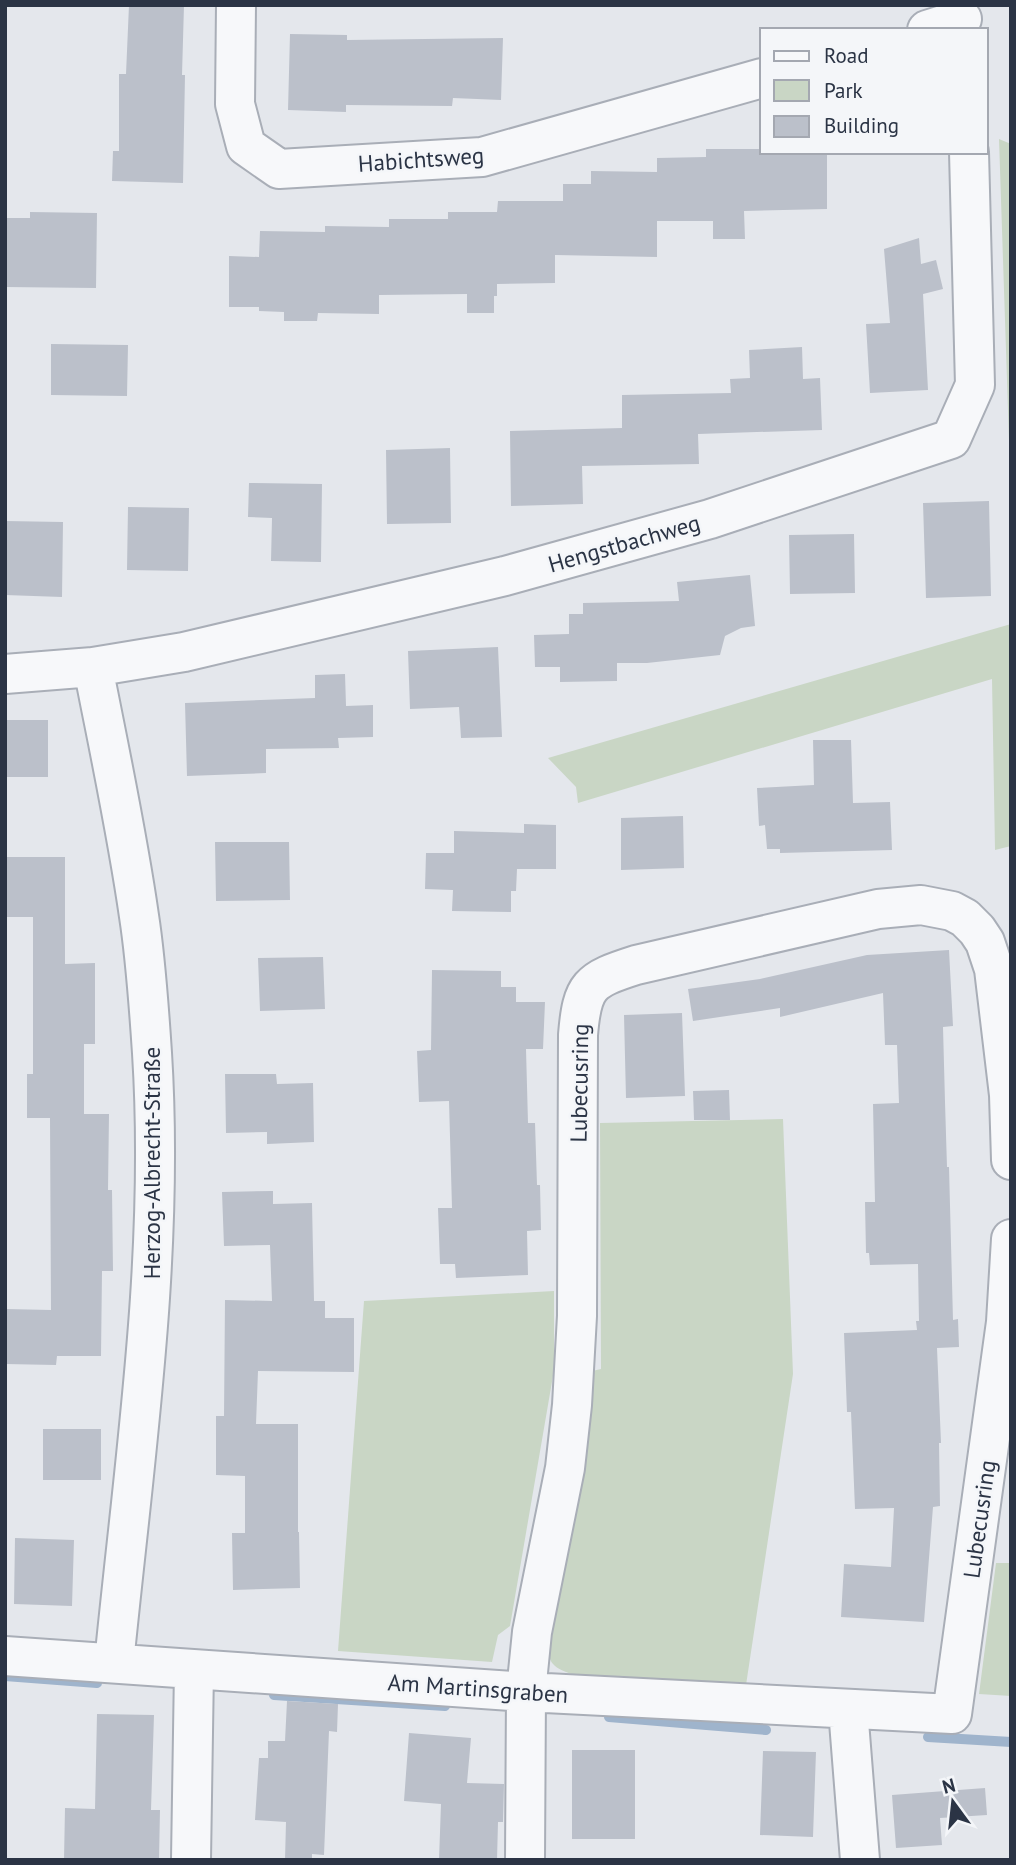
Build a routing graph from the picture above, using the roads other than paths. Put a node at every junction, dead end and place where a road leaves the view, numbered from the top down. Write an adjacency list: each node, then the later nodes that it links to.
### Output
1 (236, 5): 2 (street, Habichtsweg)
2 (760, 79)
3 (969, 154): 4 (street, Hengstbachweg)
4 (93, 667): 5 (street, Hengstbachweg); 9 (street, Herzog-Albrecht-Straße)
5 (5, 674)
6 (1011, 1160): 11 (street, Lubecusring)
7 (1011, 1239): 13 (street, Lubecusring)
8 (5, 1656): 9 (street, Am Martinsgraben)
9 (114, 1663): 10 (street, Am Martinsgraben)
10 (194, 1669): 11 (street, Am Martinsgraben); 14 (street)
11 (526, 1692): 12 (street, Am Martinsgraben); 15 (street)
12 (848, 1709): 13 (street, Am Martinsgraben); 16 (street)
13 (952, 1714)
14 (191, 1860)
15 (524, 1860)
16 (860, 1860)

